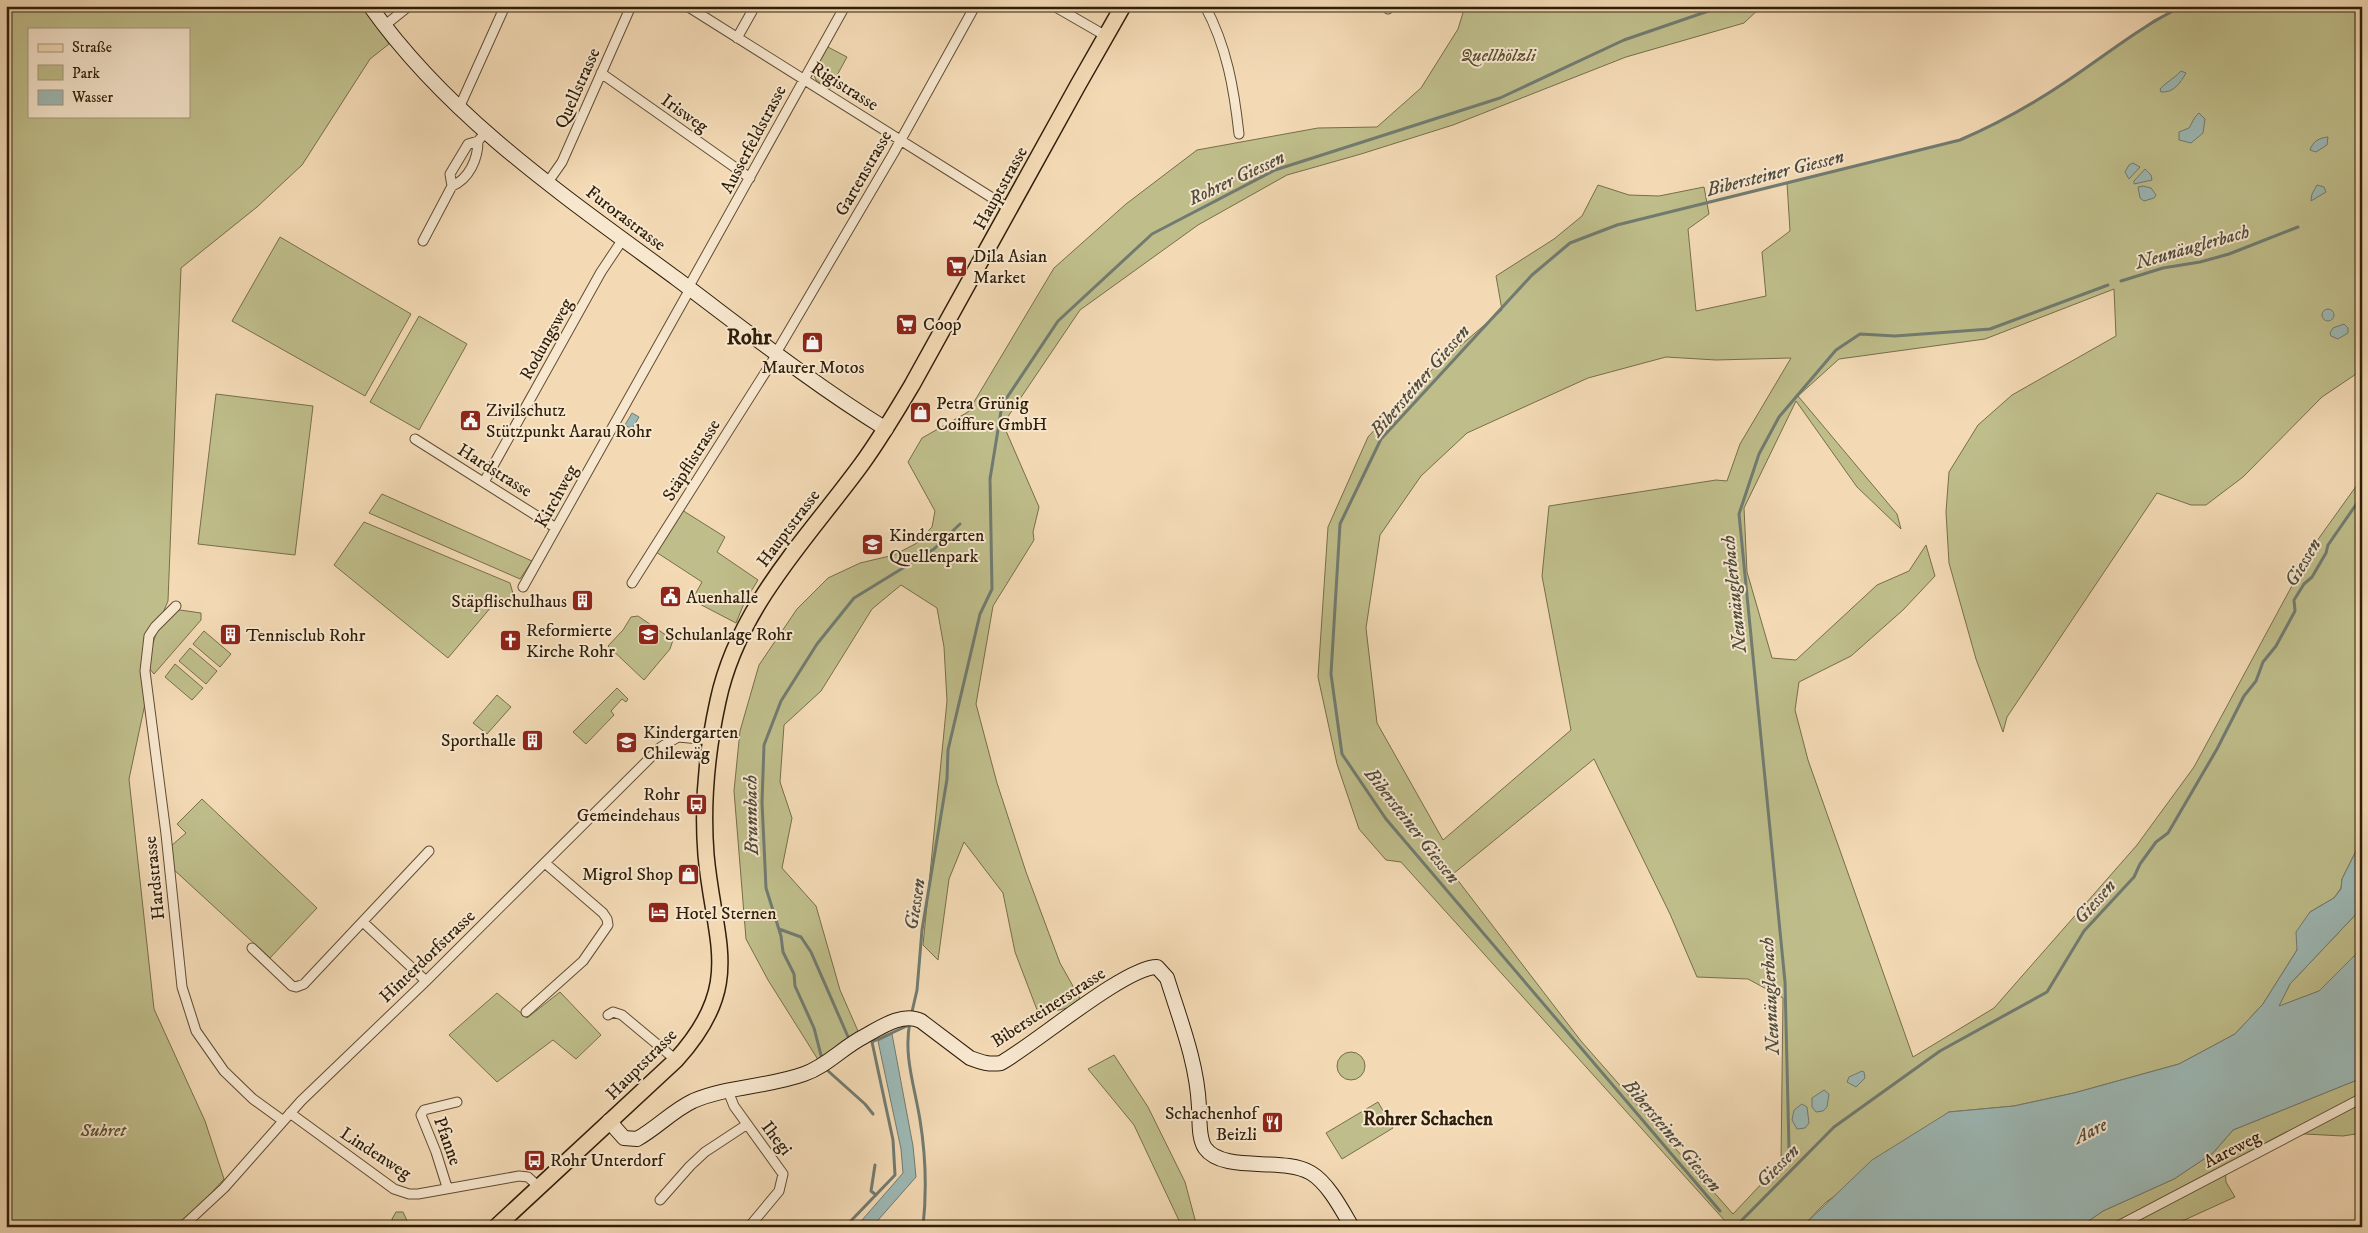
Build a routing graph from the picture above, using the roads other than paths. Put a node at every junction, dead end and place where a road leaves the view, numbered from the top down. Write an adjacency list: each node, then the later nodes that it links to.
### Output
1 (370, 6): 12 (street, Furorastrasse)
2 (409, 6): 12 (street)
3 (505, 6): 17 (street)
4 (631, 6): 15 (street, Quellstrasse)
5 (687, 6): 14 (street, Rigistrasse)
6 (755, 6): 14 (street)
7 (845, 6): 16 (street, Ausserfeldstrasse)
8 (974, 6): 20 (street, Gartenstrasse)
9 (1054, 6): 13 (street)
10 (1123, 6): 13 (main road, Hauptstrasse)
11 (1205, 6): 18 (street)
12 (384, 26): 17 (street, Furorastrasse)
13 (1106, 36): 24 (main road, Hauptstrasse)
14 (737, 38): 16 (street, Rigistrasse)
15 (601, 73): 21 (street, Irisweg); 22 (street, Quellstrasse)
16 (804, 80): 20 (street, Rigistrasse); 21 (street, Ausserfeldstrasse)
17 (458, 108): 19 (street, Furorastrasse)
18 (1239, 134)
19 (482, 136): 22 (street, Furorastrasse); 23 (street); 23 (street)
20 (901, 141): 24 (street, Rigistrasse); 28 (street, Gartenstrasse)
21 (750, 178): 27 (street, Ausserfeldstrasse)
22 (548, 182): 25 (street, Furorastrasse)
23 (452, 186): 26 (street)
24 (1010, 209): 29 (main road, Hauptstrasse)
25 (623, 239): 27 (street, Furorastrasse); 31 (street, Rodungsweg)
26 (422, 241)
27 (689, 288): 28 (street, Furorastrasse); 32 (street, Kirchweg)
28 (776, 353): 29 (street, Furorastrasse); 33 (street, Stäpflistrasse)
29 (886, 429): 36 (main road, Hauptstrasse)
30 (415, 439): 31 (street, Hardstrasse)
31 (484, 482): 32 (street, Hardstrasse)
32 (556, 528): 34 (street, Kirchweg)
33 (632, 583)
34 (523, 587)
35 (176, 606): 49 (street, Hardstrasse)
36 (711, 740): 38 (street, Hinterdorfstrasse); 44 (main road, Hauptstrasse)
37 (428, 852): 39 (street)
38 (545, 863): 41 (street, Hinterdorfstrasse); 42 (street)
39 (363, 922): 40 (street); 41 (street)
40 (252, 948)
41 (426, 981): 48 (street, Hinterdorfstrasse)
42 (526, 1012)
43 (608, 1014): 44 (street)
44 (676, 1060): 50 (main road, Hauptstrasse)
45 (728, 1091): 50 (street, Bibersteinerstrasse); 51 (street, Ihegi); 58 (street, Bibersteinerstrasse)
46 (2362, 1098): 59 (street, Aareweg)
47 (457, 1102): 52 (street, Pfanne)
48 (290, 1112): 49 (street, Hinterdorfstrasse); 52 (street, Lindenweg)
49 (282, 1120): 55 (street, Hinterdorfstrasse)
50 (609, 1121): 53 (main road, Hauptstrasse)
51 (746, 1125): 54 (street); 57 (street, Ihegi)
52 (447, 1187): 53 (street, Lindenweg)
53 (539, 1187): 56 (main road, Hauptstrasse)
54 (660, 1200)
55 (182, 1227)
56 (496, 1227)
57 (749, 1227)
58 (1352, 1227)
59 (2116, 1227)

